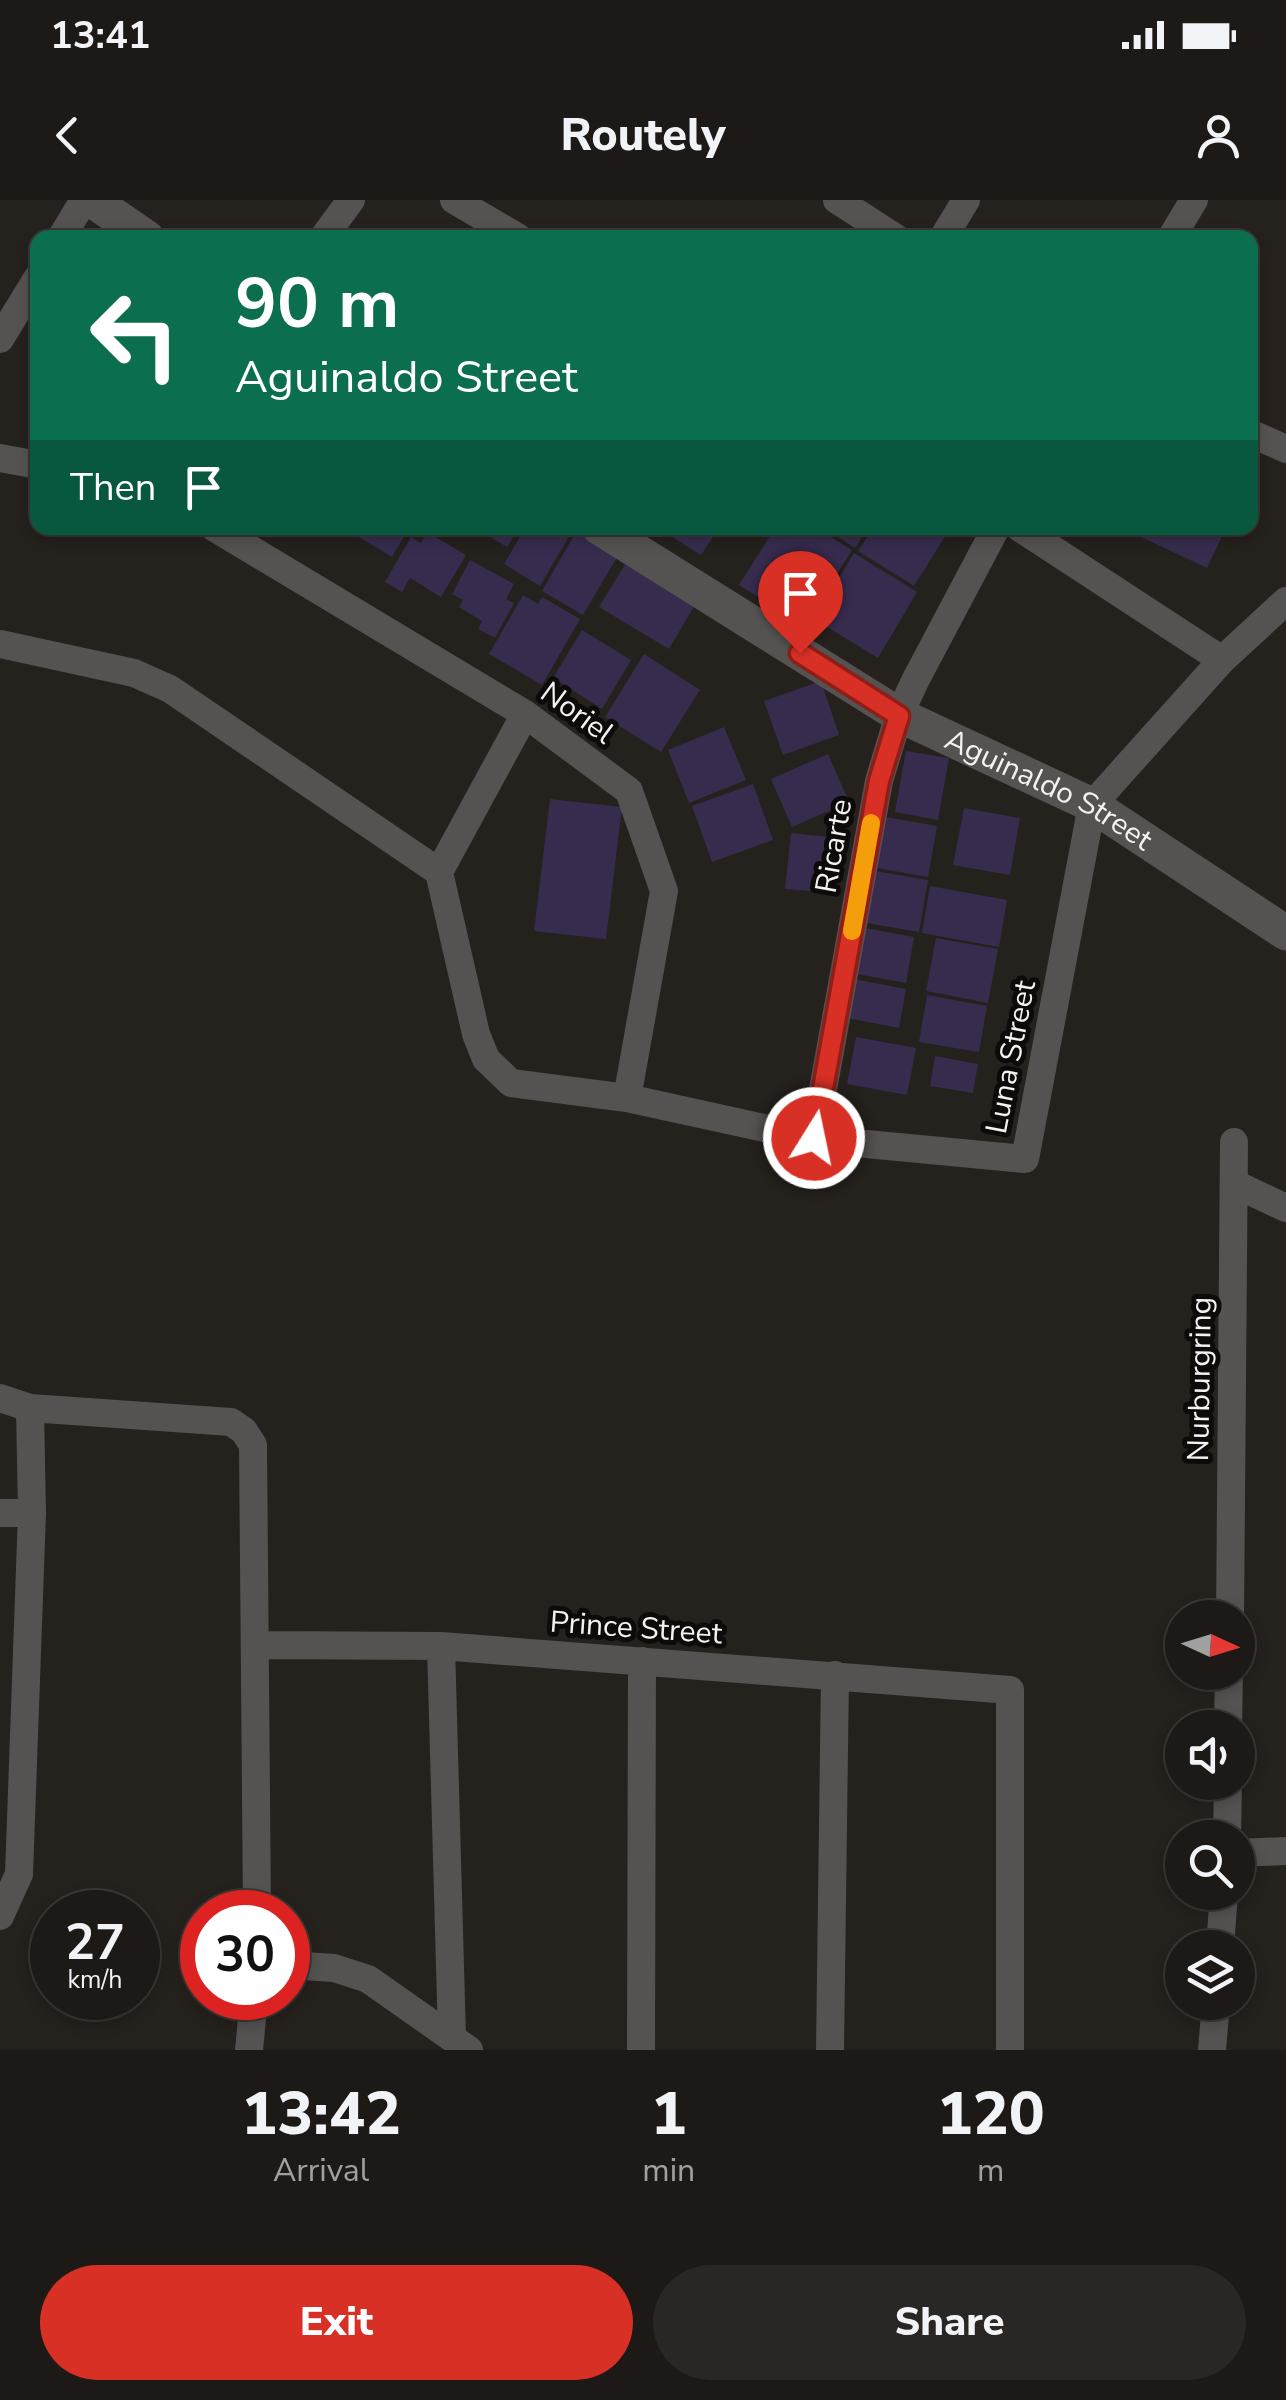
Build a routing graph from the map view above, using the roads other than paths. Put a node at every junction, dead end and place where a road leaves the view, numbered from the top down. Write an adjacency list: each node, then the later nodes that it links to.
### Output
1 (84, 200): 8 (street)
2 (92, 200): 9 (street)
3 (351, 200): 10 (street)
4 (454, 200): 11 (street)
5 (837, 200): 12 (street)
6 (966, 200): 13 (street)
7 (1194, 200): 14 (street)
8 (66, 230)
9 (136, 230)
10 (330, 230)
11 (505, 230)
12 (884, 230)
13 (948, 230)
14 (1176, 230)
15 (30, 290): 16 (street)
16 (0, 339)
17 (1258, 437): 18 (street)
18 (1286, 449)
19 (0, 458): 20 (street)
20 (30, 463)
21 (227, 535): 28 (street, Noriel)
22 (611, 535): 29 (street, Aguinaldo Street)
23 (992, 535): 29 (street, Ricarte)
24 (1031, 535): 27 (street)
25 (1286, 601): 27 (street)
26 (0, 644): 31 (street)
27 (1222, 660): 30 (street)
28 (525, 714): 31 (street); 33 (street, Noriel)
29 (899, 716): 30 (street, Aguinaldo Street); 34 (street, Ricarte)
30 (1092, 806): 32 (street, Aguinaldo Street); 34 (street, Luna Street)
31 (439, 872): 33 (street, Luna Street)
32 (1286, 933)
33 (627, 1098): 34 (street, Luna Street)
34 (814, 1138)
35 (1234, 1142): 36 (street, Nurburgring)
36 (1234, 1184): 37 (street); 42 (street, Nurburgring)
37 (1286, 1208)
38 (0, 1398): 39 (street)
39 (30, 1408): 40 (street); 43 (street)
40 (32, 1512): 41 (street); 50 (street)
41 (0, 1513)
42 (1230, 1600)
43 (256, 1645): 44 (street, Prince Street); 49 (street)
44 (441, 1646): 45 (street, Prince Street); 54 (street)
45 (642, 1662): 46 (street, Prince Street); 56 (street)
46 (835, 1675): 57 (street); 58 (street, Prince Street)
47 (1286, 1850): 48 (street)
48 (1255, 1852)
49 (257, 1890)
50 (0, 1916)
51 (310, 1967): 54 (street)
52 (252, 2020): 55 (street)
53 (1214, 2020): 59 (street)
54 (460, 2044)
55 (249, 2050)
56 (641, 2050)
57 (830, 2050)
58 (1010, 2050)
59 (1212, 2050)

